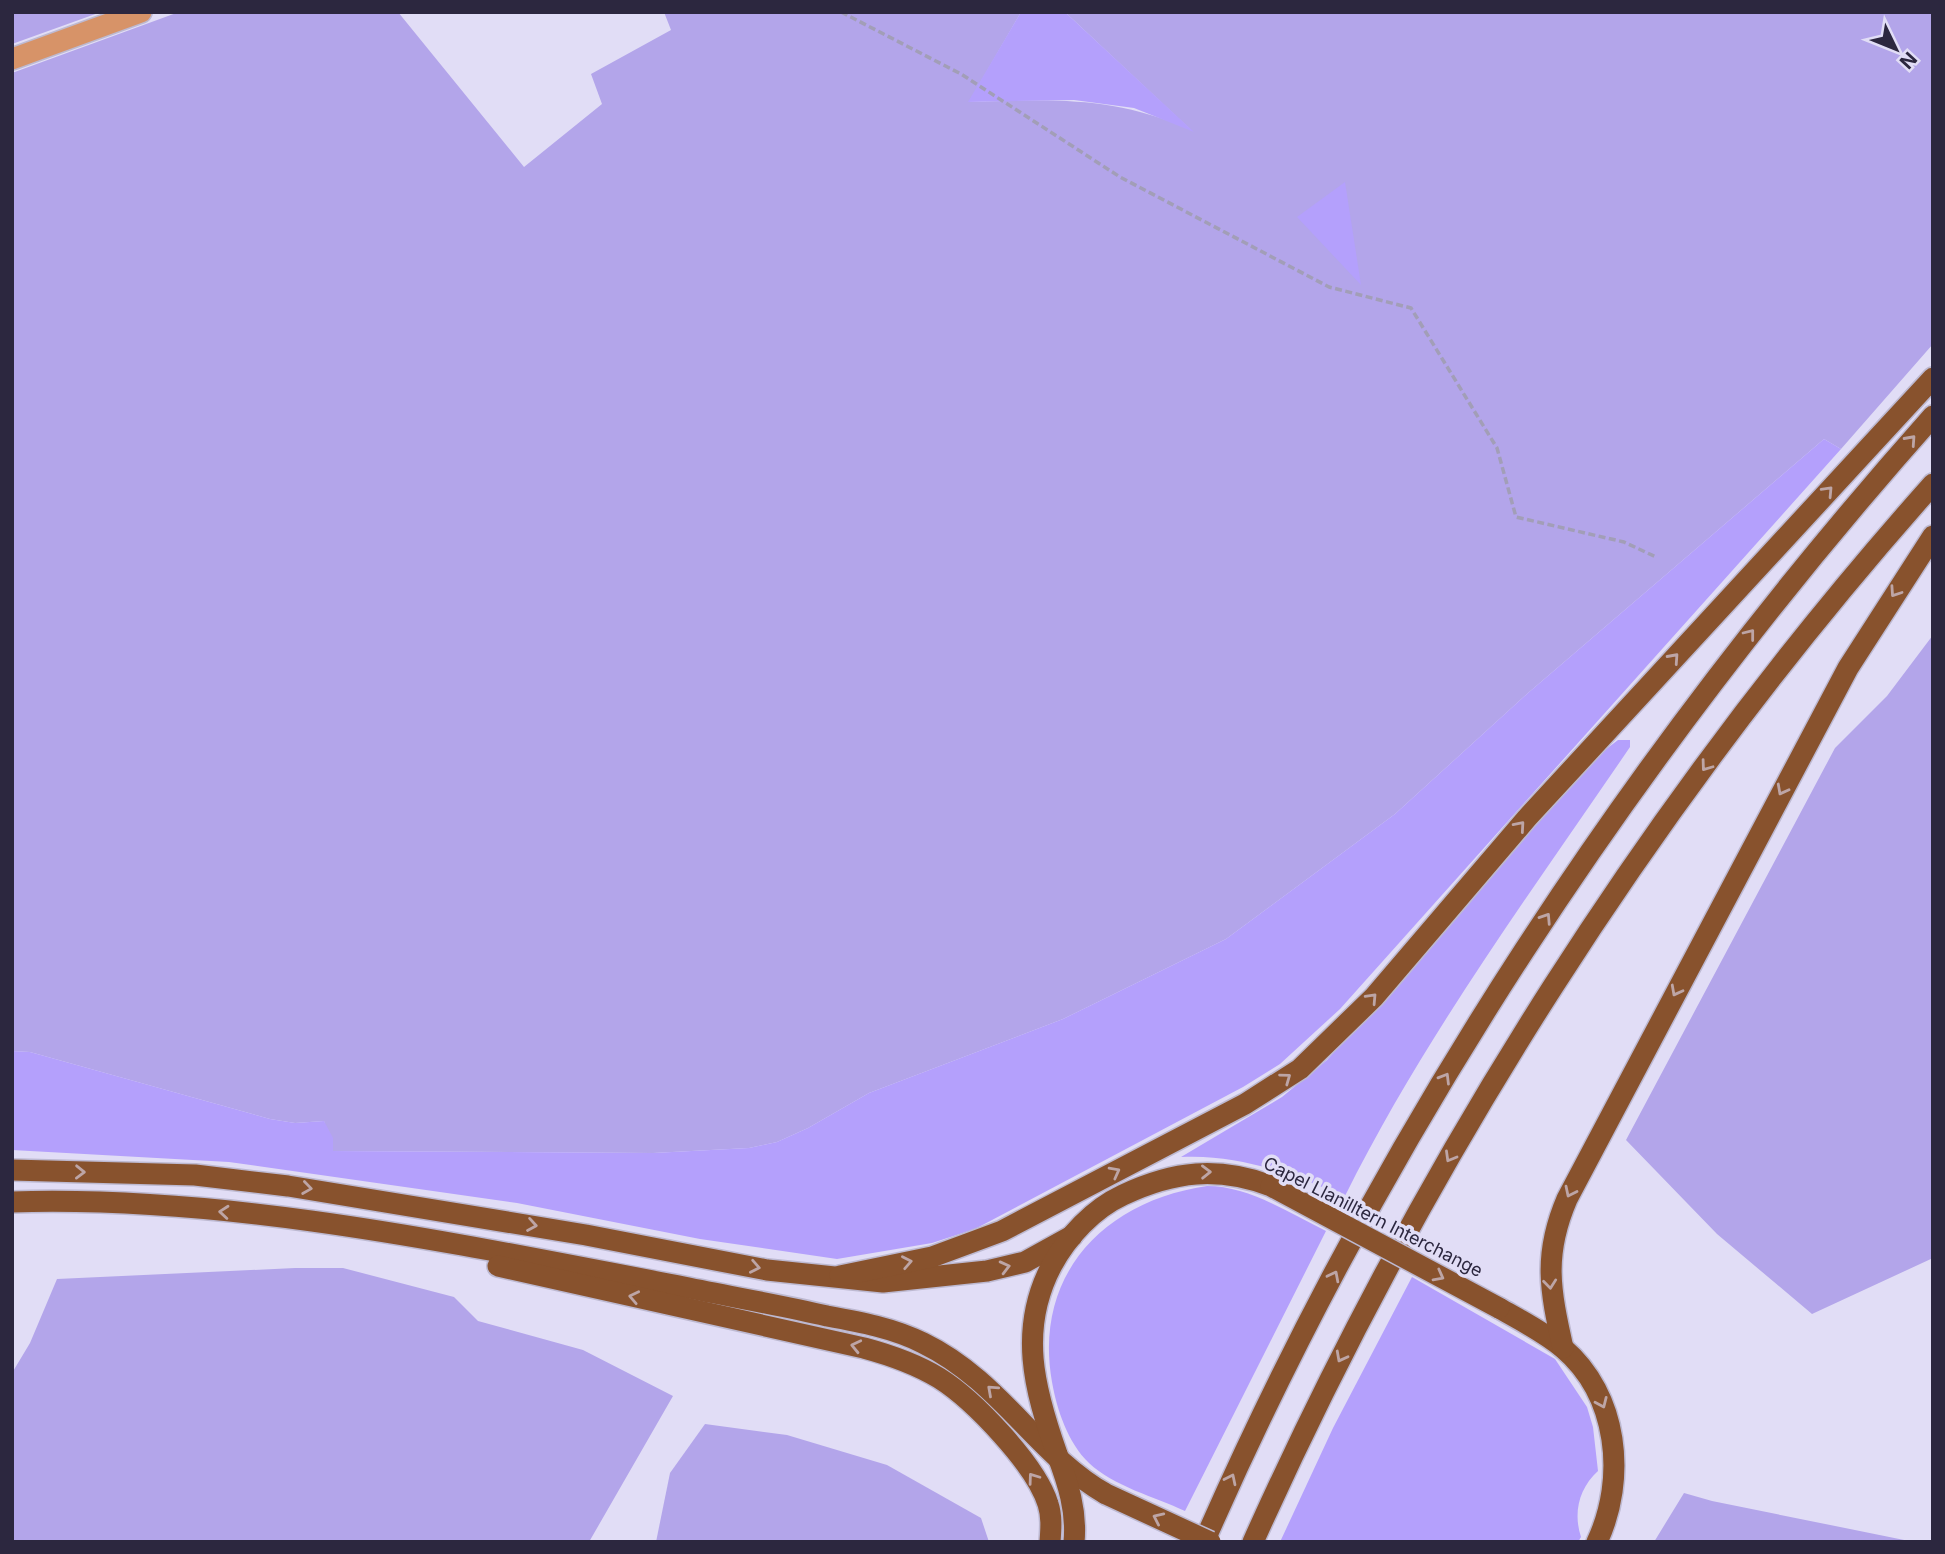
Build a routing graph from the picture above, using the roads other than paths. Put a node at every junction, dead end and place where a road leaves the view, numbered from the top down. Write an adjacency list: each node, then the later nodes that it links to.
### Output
1 (141, 12): 2 (lane)
2 (12, 59)
3 (1933, 378): 7 (highway, one-way to 3)
4 (1933, 416): 18 (highway, one-way to 4)
5 (1933, 484): 20 (highway, one-way to 20)
6 (1933, 536): 14 (highway, one-way to 14)
7 (1245, 1104): 9 (highway); 13 (highway, one-way to 7)
8 (12, 1171): 13 (highway, one-way to 13)
9 (1117, 1198): 12 (highway, Capel Llanilltern Interchange); 14 (highway, Capel Llanilltern Interchange, one-way to 14, bridge)
10 (12, 1202): 11 (highway, one-way to 10)
11 (388, 1234): 15 (highway, one-way to 11); 16 (highway, one-way to 11)
12 (1072, 1236): 13 (highway, one-way to 12); 15 (highway, Capel Llanilltern Interchange)
13 (840, 1276)
14 (1563, 1348): 21 (highway, Capel Llanilltern Interchange, one-way to 21)
15 (1058, 1456): 17 (highway); 19 (highway, Capel Llanilltern Interchange, one-way to 15, bridge)
16 (1050, 1542)
17 (1074, 1542)
18 (1203, 1542)
19 (1210, 1542)
20 (1253, 1542)
21 (1597, 1542)

